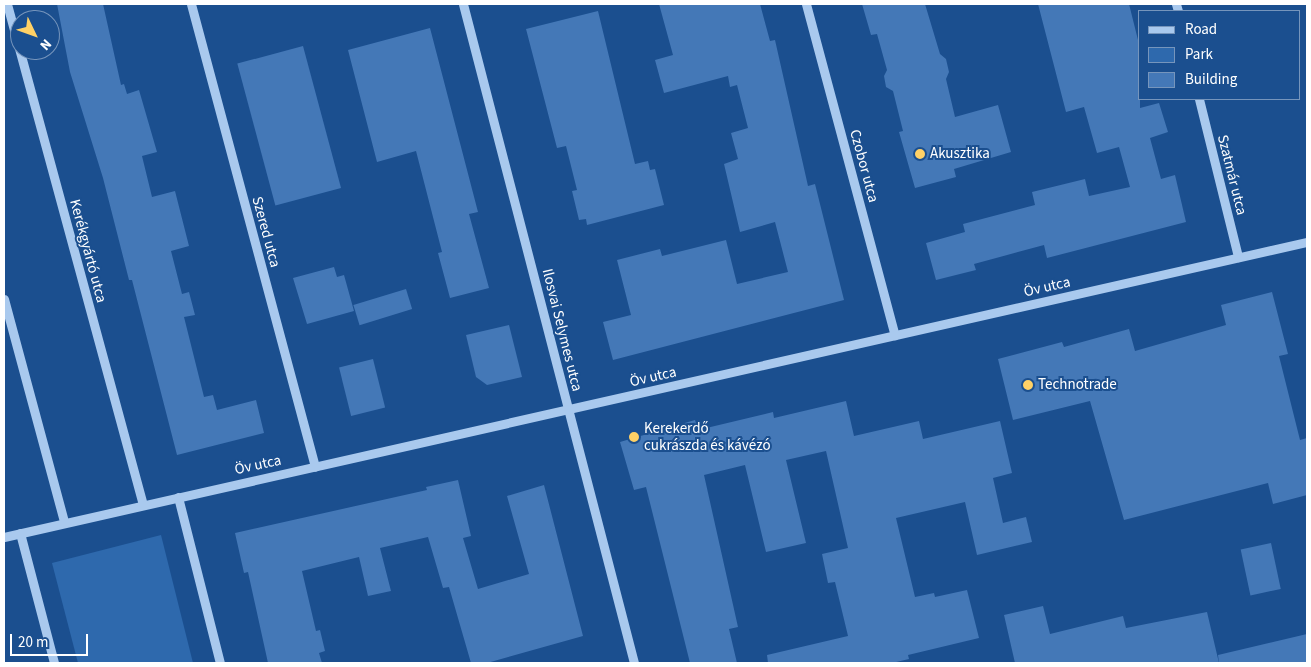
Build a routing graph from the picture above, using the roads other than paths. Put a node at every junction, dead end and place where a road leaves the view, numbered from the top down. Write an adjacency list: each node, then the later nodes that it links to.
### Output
1 (7, 4): 13 (street, Kerékgyártó utca)
2 (191, 4): 11 (street, Szered utca)
3 (463, 4): 10 (street, Ilosvai Selymes utca)
4 (806, 4): 9 (street, Czobor utca)
5 (1199, 100): 7 (street, Szatmár utca)
6 (1307, 242): 7 (street, Öv utca)
7 (1238, 257): 9 (street, Öv utca)
8 (4, 299): 14 (street)
9 (895, 335): 10 (street, Öv utca)
10 (568, 411): 11 (street, Öv utca); 19 (street, Ilosvai Selymes utca)
11 (314, 467): 12 (street, Öv utca)
12 (178, 497): 13 (street, Öv utca); 18 (street)
13 (143, 505): 14 (street, Öv utca)
14 (64, 521): 15 (street, Öv utca)
15 (20, 533): 16 (street, Öv utca); 17 (street)
16 (4, 537)
17 (54, 663)
18 (220, 663)
19 (634, 663)

